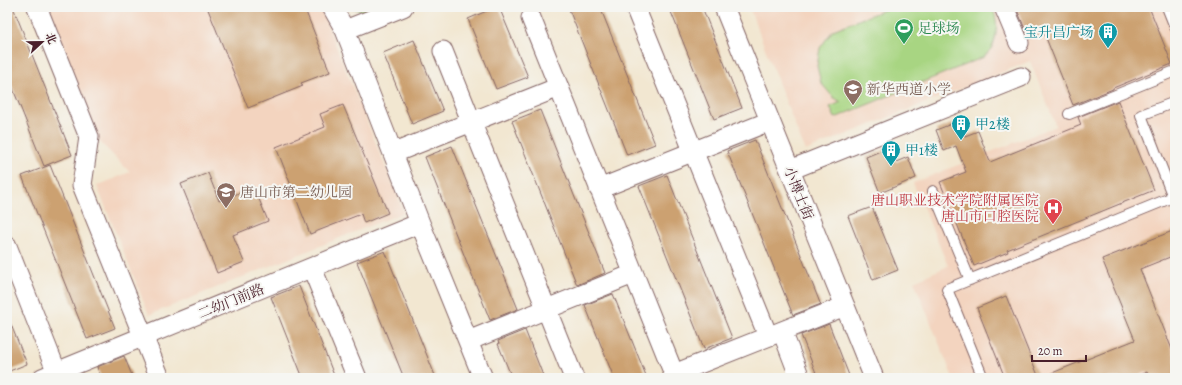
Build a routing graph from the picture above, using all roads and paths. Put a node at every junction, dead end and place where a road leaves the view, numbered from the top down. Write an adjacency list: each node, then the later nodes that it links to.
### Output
1 (37, 7): 33 (street)
2 (332, 7): 10 (street)
3 (403, 7): 10 (street)
4 (635, 7): 20 (street)
5 (724, 7): 18 (street, 小博士街)
6 (1004, 7): 11 (street)
7 (1167, 7): 9 (lane)
8 (531, 18): 15 (street)
9 (1175, 27)
10 (345, 30): 21 (street)
11 (1019, 43)
12 (443, 50): 19 (street)
13 (1175, 71): 17 (lane)
14 (1021, 77): 22 (street)
15 (559, 87): 19 (street); 23 (street)
16 (1175, 102): 29 (lane)
17 (1069, 114)
18 (770, 121): 20 (street); 22 (street, 小博士街)
19 (471, 122): 21 (street); 31 (street)
20 (693, 151): 23 (street); 32 (street)
21 (394, 153): 25 (street)
22 (790, 170): 30 (street, 小博士街)
23 (599, 189): 28 (street)
24 (933, 191): 29 (lane)
25 (420, 223): 27 (street, 二幼门前路); 34 (street)
26 (7, 246): 35 (street)
27 (312, 268): 33 (street, 二幼门前路); 38 (street)
28 (634, 274): 31 (street); 36 (street)
29 (970, 280): 43 (lane)
30 (845, 306): 32 (street); 42 (street, 小博士街)
31 (546, 308): 34 (street); 40 (street)
32 (775, 334): 36 (street); 41 (street)
33 (144, 337): 35 (street, 二幼门前路); 37 (street)
34 (468, 341): 39 (street)
35 (53, 376)
36 (674, 376)
37 (160, 378)
38 (357, 378)
39 (483, 378)
40 (574, 378)
41 (800, 378)
42 (874, 378)
43 (983, 378)

